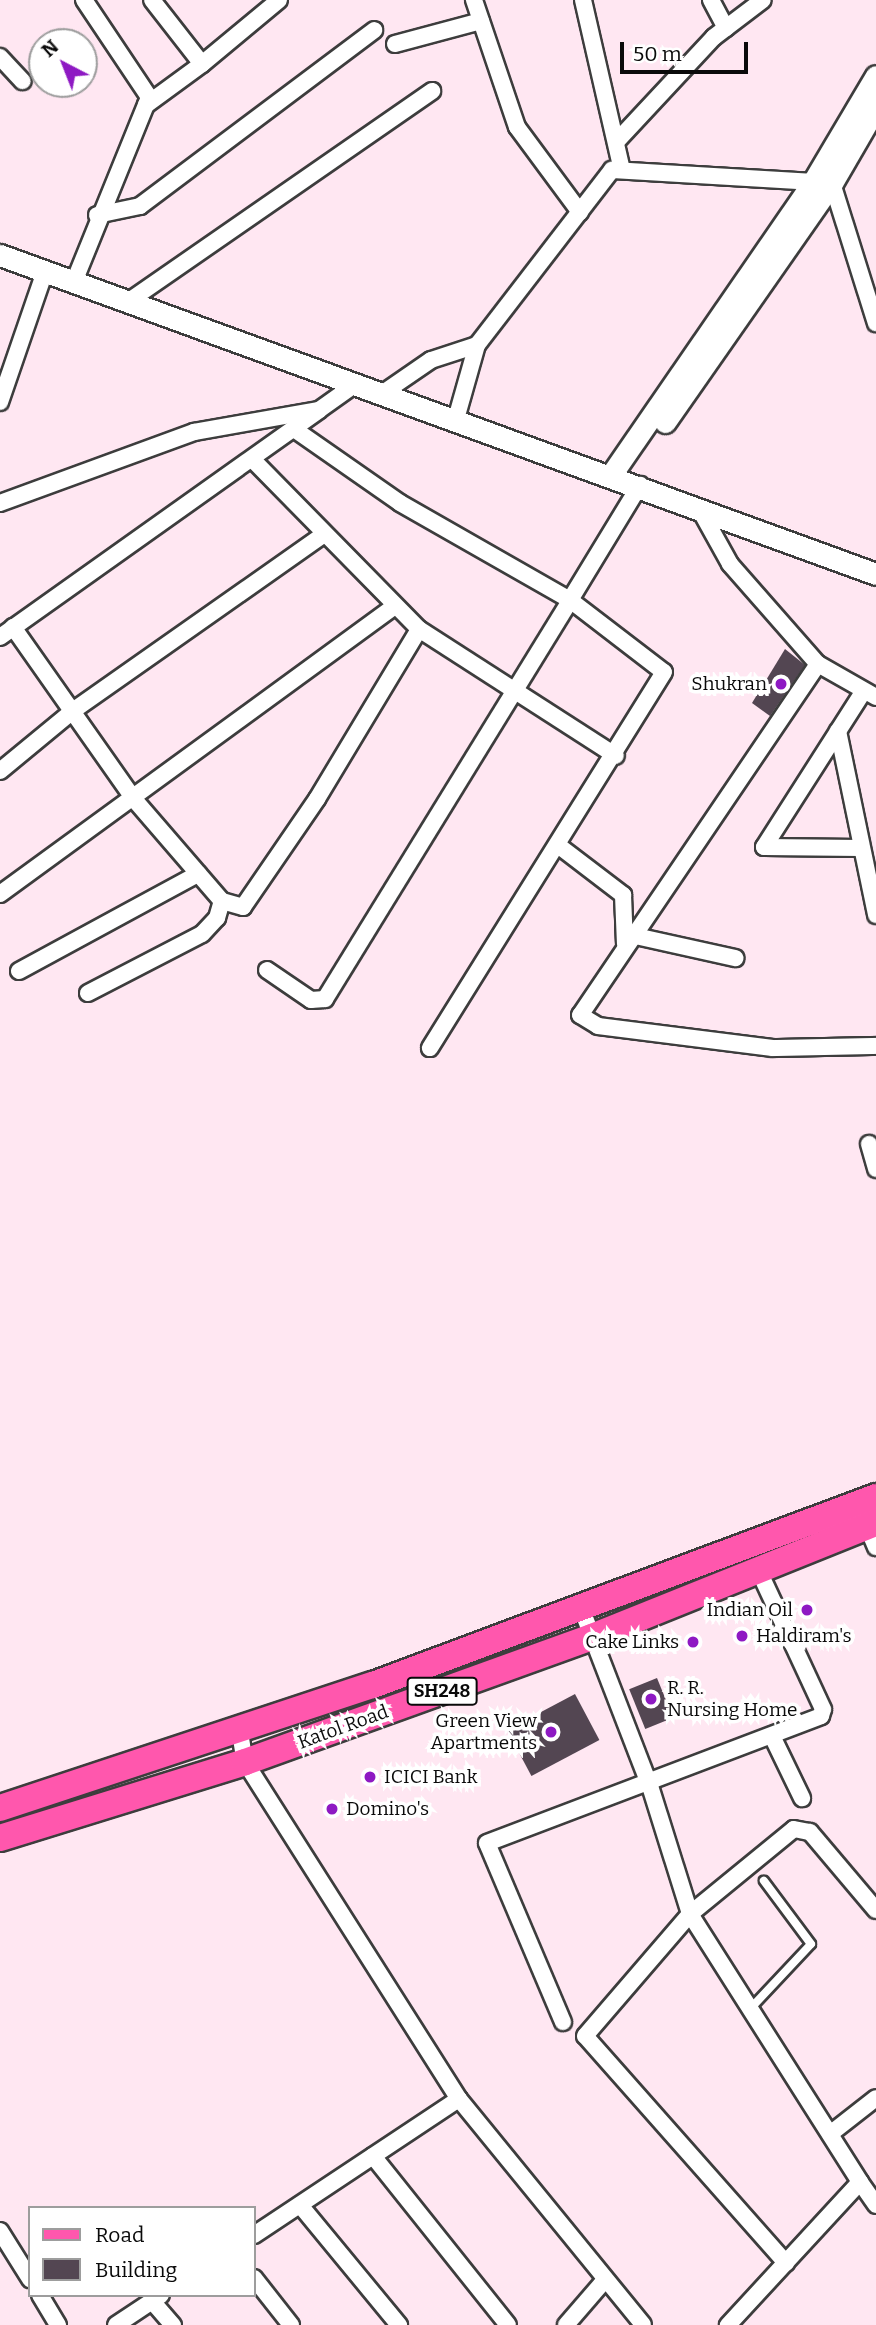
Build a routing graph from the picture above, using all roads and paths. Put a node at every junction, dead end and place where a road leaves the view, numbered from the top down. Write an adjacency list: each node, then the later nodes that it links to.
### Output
1 (85, 0): 18 (street)
2 (172, 0): 8 (street)
3 (278, 0): 14 (street)
4 (474, 0): 9 (street)
5 (583, 0): 20 (street)
6 (711, 0): 10 (street)
7 (763, 0): 10 (street)
8 (155, 5): 14 (street)
9 (481, 21): 12 (street); 23 (street)
10 (726, 28): 20 (street)
11 (373, 30): 24 (street)
12 (395, 44)
13 (0, 57): 16 (street)
14 (202, 64): 18 (street)
15 (876, 76): 22 (street)
16 (22, 81)
17 (432, 92): 28 (street)
18 (146, 105): 24 (street)
19 (875, 110): 22 (street)
20 (617, 141): 21 (street)
21 (622, 170): 22 (street); 23 (street)
22 (822, 183): 29 (street); 38 (street)
23 (580, 212): 30 (street)
24 (97, 215): 27 (street)
25 (0, 255): 26 (street)
26 (45, 271): 27 (street); 33 (street)
27 (74, 282): 28 (street)
28 (129, 301): 31 (street)
29 (876, 323)
30 (477, 345): 32 (street); 35 (street)
31 (356, 383): 32 (street); 34 (street)
32 (383, 393): 35 (street)
33 (0, 402)
34 (319, 410): 36 (street); 39 (street)
35 (456, 419): 38 (street)
36 (294, 429): 37 (street); 43 (street)
37 (253, 460): 41 (street); 46 (street)
38 (625, 480): 40 (street); 43 (street)
39 (0, 503)
40 (699, 508): 42 (street); 47 (street)
41 (324, 534): 44 (street); 50 (street)
42 (876, 574)
43 (570, 600): 48 (street); 52 (street)
44 (393, 607): 45 (street); 54 (street)
45 (419, 629): 48 (street); 59 (street)
46 (7, 632): 50 (street)
47 (818, 664): 49 (street); 61 (street)
48 (515, 690): 52 (street); 63 (street)
49 (869, 696): 51 (street)
50 (74, 710): 53 (street); 54 (street)
51 (838, 731): 56 (street); 56 (street)
52 (616, 756): 55 (street)
53 (0, 771)
54 (132, 798): 57 (street); 58 (street)
55 (559, 846): 61 (street); 67 (street)
56 (861, 848): 60 (street)
57 (198, 874): 59 (street); 64 (street)
58 (0, 894)
59 (222, 901): 65 (street)
60 (876, 915)
61 (628, 940): 62 (street); 66 (street)
62 (735, 958)
63 (267, 970)
64 (19, 971)
65 (88, 993)
66 (876, 1046)
67 (430, 1048)
68 (869, 1144): 69 (street)
69 (876, 1169)
70 (876, 1497): 73 (main road, Katol Road / SH248)
71 (873, 1532): 72 (main road, Katol Road / SH248)
72 (758, 1569): 74 (main road, Katol Road / SH248); 76 (street)
73 (582, 1610): 74 (street); 75 (main road, Katol Road / SH248)
74 (592, 1637): 77 (main road, Katol Road / SH248); 78 (street)
75 (240, 1732): 77 (street); 80 (main road, Katol Road / SH248)
76 (773, 1738): 78 (street); 79 (street)
77 (245, 1762): 81 (main road, Katol Road / SH248); 88 (street)
78 (650, 1786): 84 (street); 86 (street)
79 (802, 1798)
80 (0, 1808)
81 (0, 1838)
82 (764, 1881): 85 (lane)
83 (876, 1910): 84 (street)
84 (690, 1914): 85 (street); 96 (street)
85 (750, 2009): 89 (street)
86 (563, 2022)
87 (876, 2098): 89 (street)
88 (459, 2099): 90 (street); 99 (street)
89 (830, 2134): 91 (street)
90 (373, 2156): 92 (street); 107 (street)
91 (860, 2182): 93 (street); 96 (street)
92 (300, 2205): 95 (street); 106 (street)
93 (876, 2205)
94 (0, 2231): 97 (street)
95 (256, 2234)
96 (786, 2263): 110 (street)
97 (28, 2276)
98 (256, 2281): 105 (street)
99 (604, 2281): 108 (street); 109 (street)
100 (41, 2297): 102 (street)
101 (156, 2298): 103 (street); 104 (street)
102 (58, 2325)
103 (116, 2325)
104 (173, 2325)
105 (291, 2325)
106 (398, 2325)
107 (508, 2325)
108 (566, 2325)
109 (643, 2325)
110 (729, 2325)

